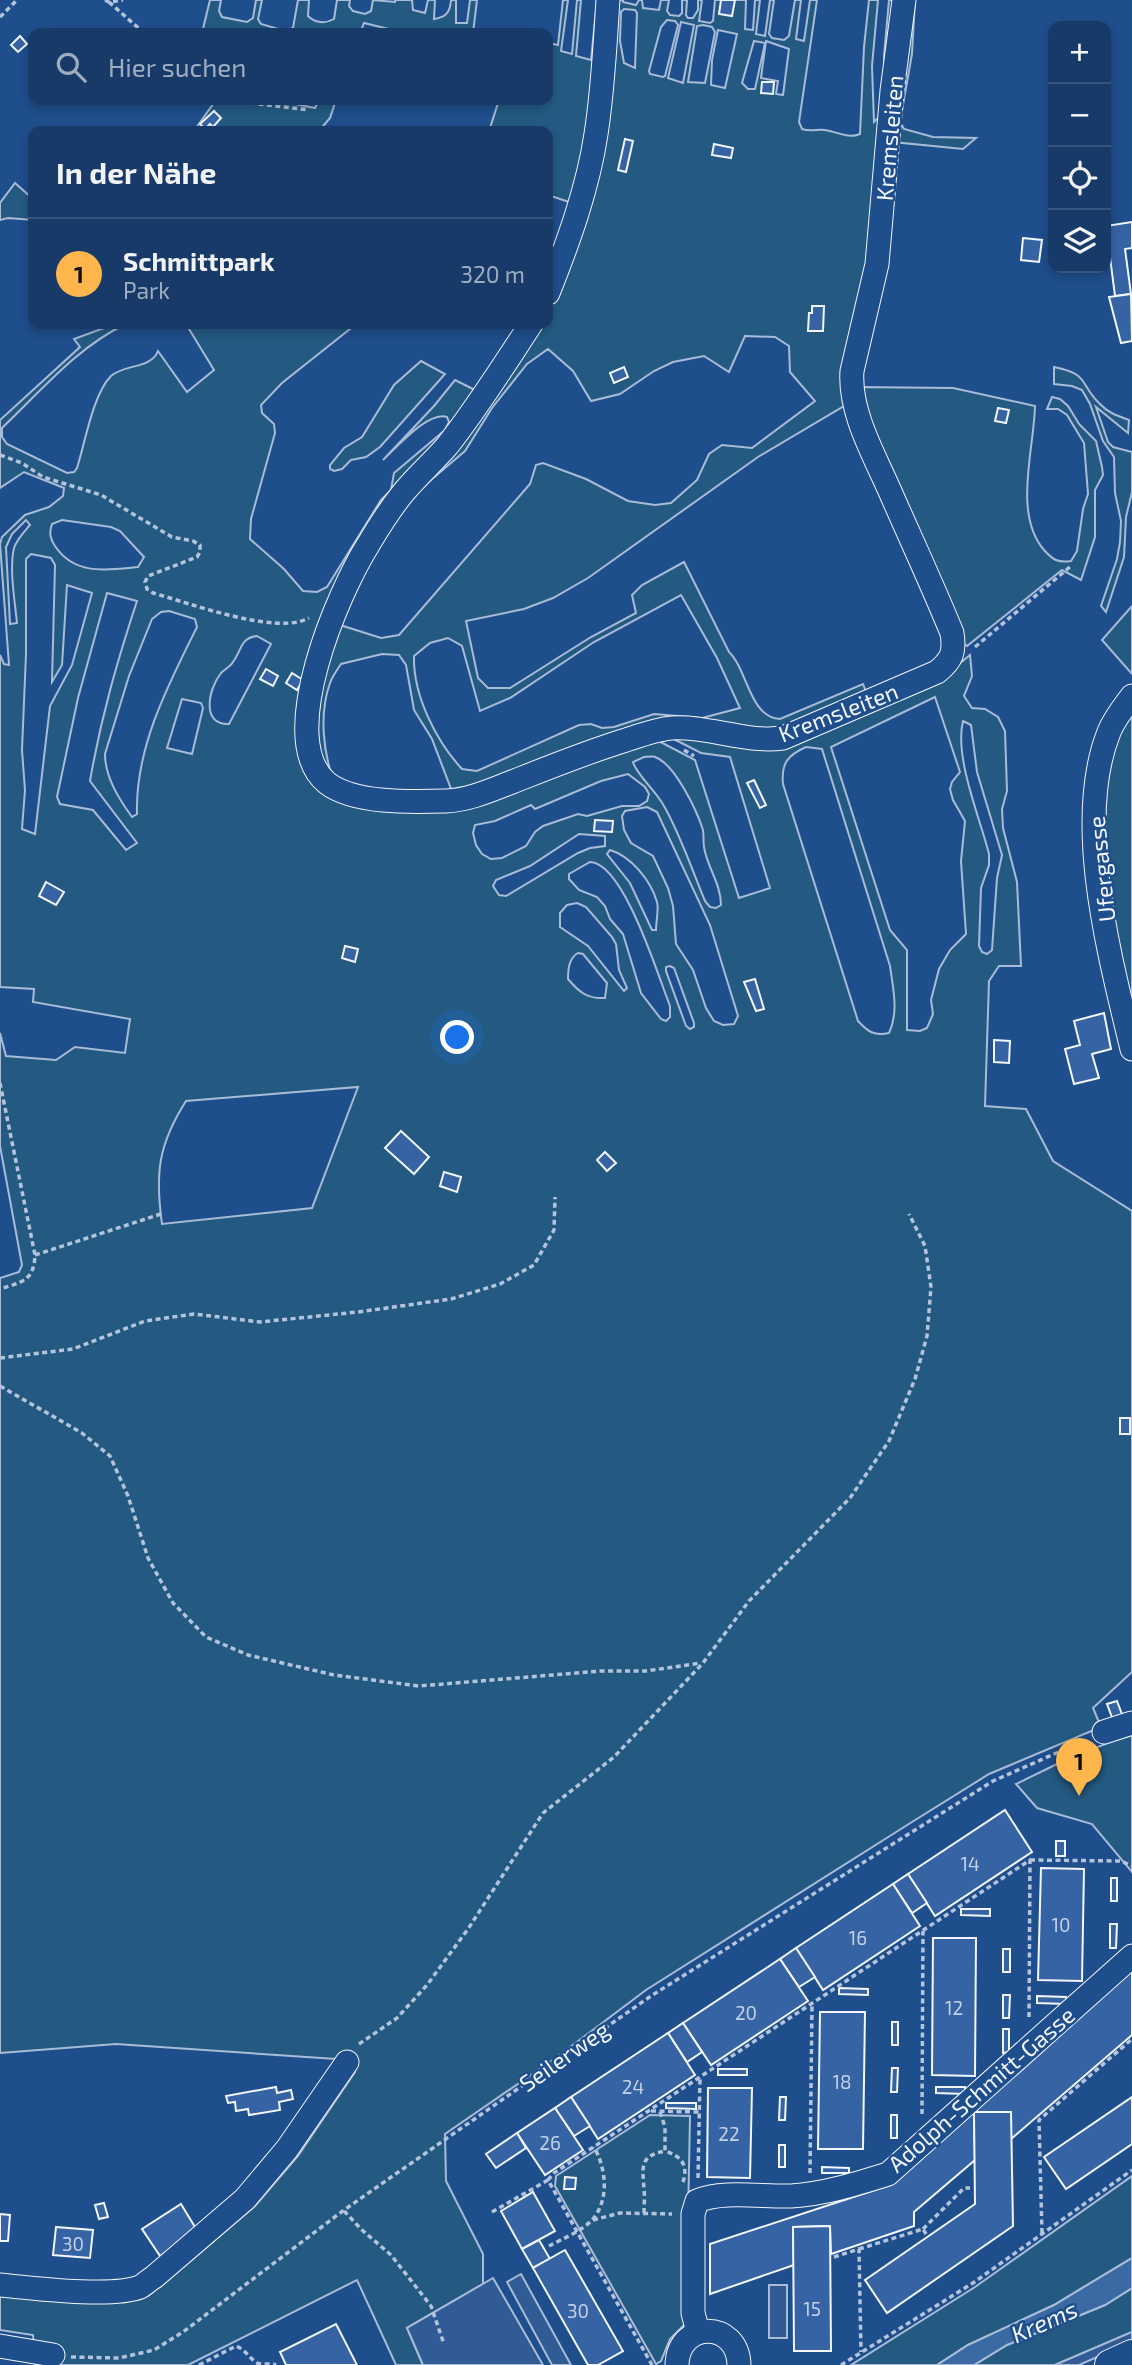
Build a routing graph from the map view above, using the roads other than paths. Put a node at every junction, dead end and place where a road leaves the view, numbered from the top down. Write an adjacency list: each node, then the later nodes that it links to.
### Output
1 (608, 0): 3 (street)
2 (904, 0): 4 (street, Kremsleiten)
3 (553, 281)
4 (528, 329)
5 (1132, 696): 6 (street, Ufergasse)
6 (1132, 1049)
7 (1132, 1723): 8 (street)
8 (1104, 1732)
9 (1132, 1956): 12 (street, Adolph-Schmitt-Gasse)
10 (347, 2062): 11 (street)
11 (0, 2285)
12 (698, 2332): 16 (street); 17 (street)
13 (0, 2346): 14 (street)
14 (53, 2355)
15 (1132, 2355): 18 (main road)
16 (677, 2365)
17 (739, 2365)
18 (1110, 2365)

